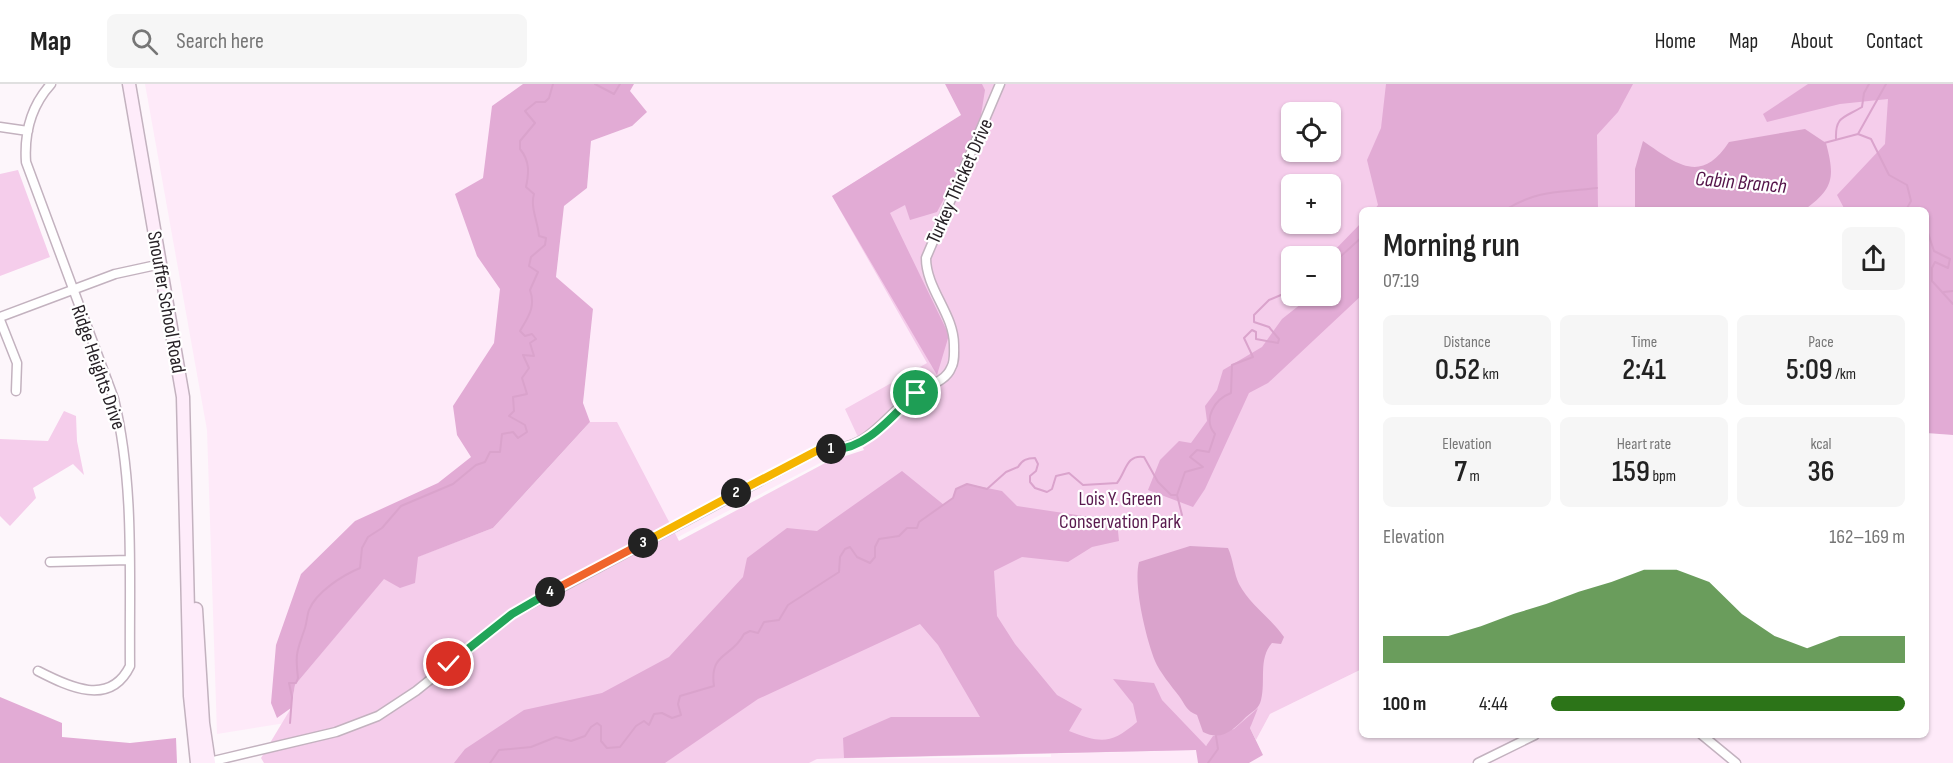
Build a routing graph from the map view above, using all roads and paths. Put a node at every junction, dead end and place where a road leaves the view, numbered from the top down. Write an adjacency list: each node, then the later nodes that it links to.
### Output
1 (51, 84): 5 (street, Ridge Heights Drive)
2 (129, 84): 6 (main road, Snouffer School Road)
3 (1000, 84): 15 (street, Turkey Thicket Drive)
4 (0, 127): 5 (street)
5 (27, 131): 7 (street, Ridge Heights Drive)
6 (161, 264): 7 (street); 15 (main road, Snouffer School Road)
7 (72, 289): 8 (street); 10 (street, Ridge Heights Drive)
8 (0, 318): 9 (street)
9 (16, 391)
10 (129, 560): 11 (street); 12 (street, Ridge Heights Drive)
11 (50, 562)
12 (38, 671)
13 (1529, 738): 16 (street)
14 (1714, 739): 17 (street)
15 (205, 763)
16 (1478, 763)
17 (1736, 763)

